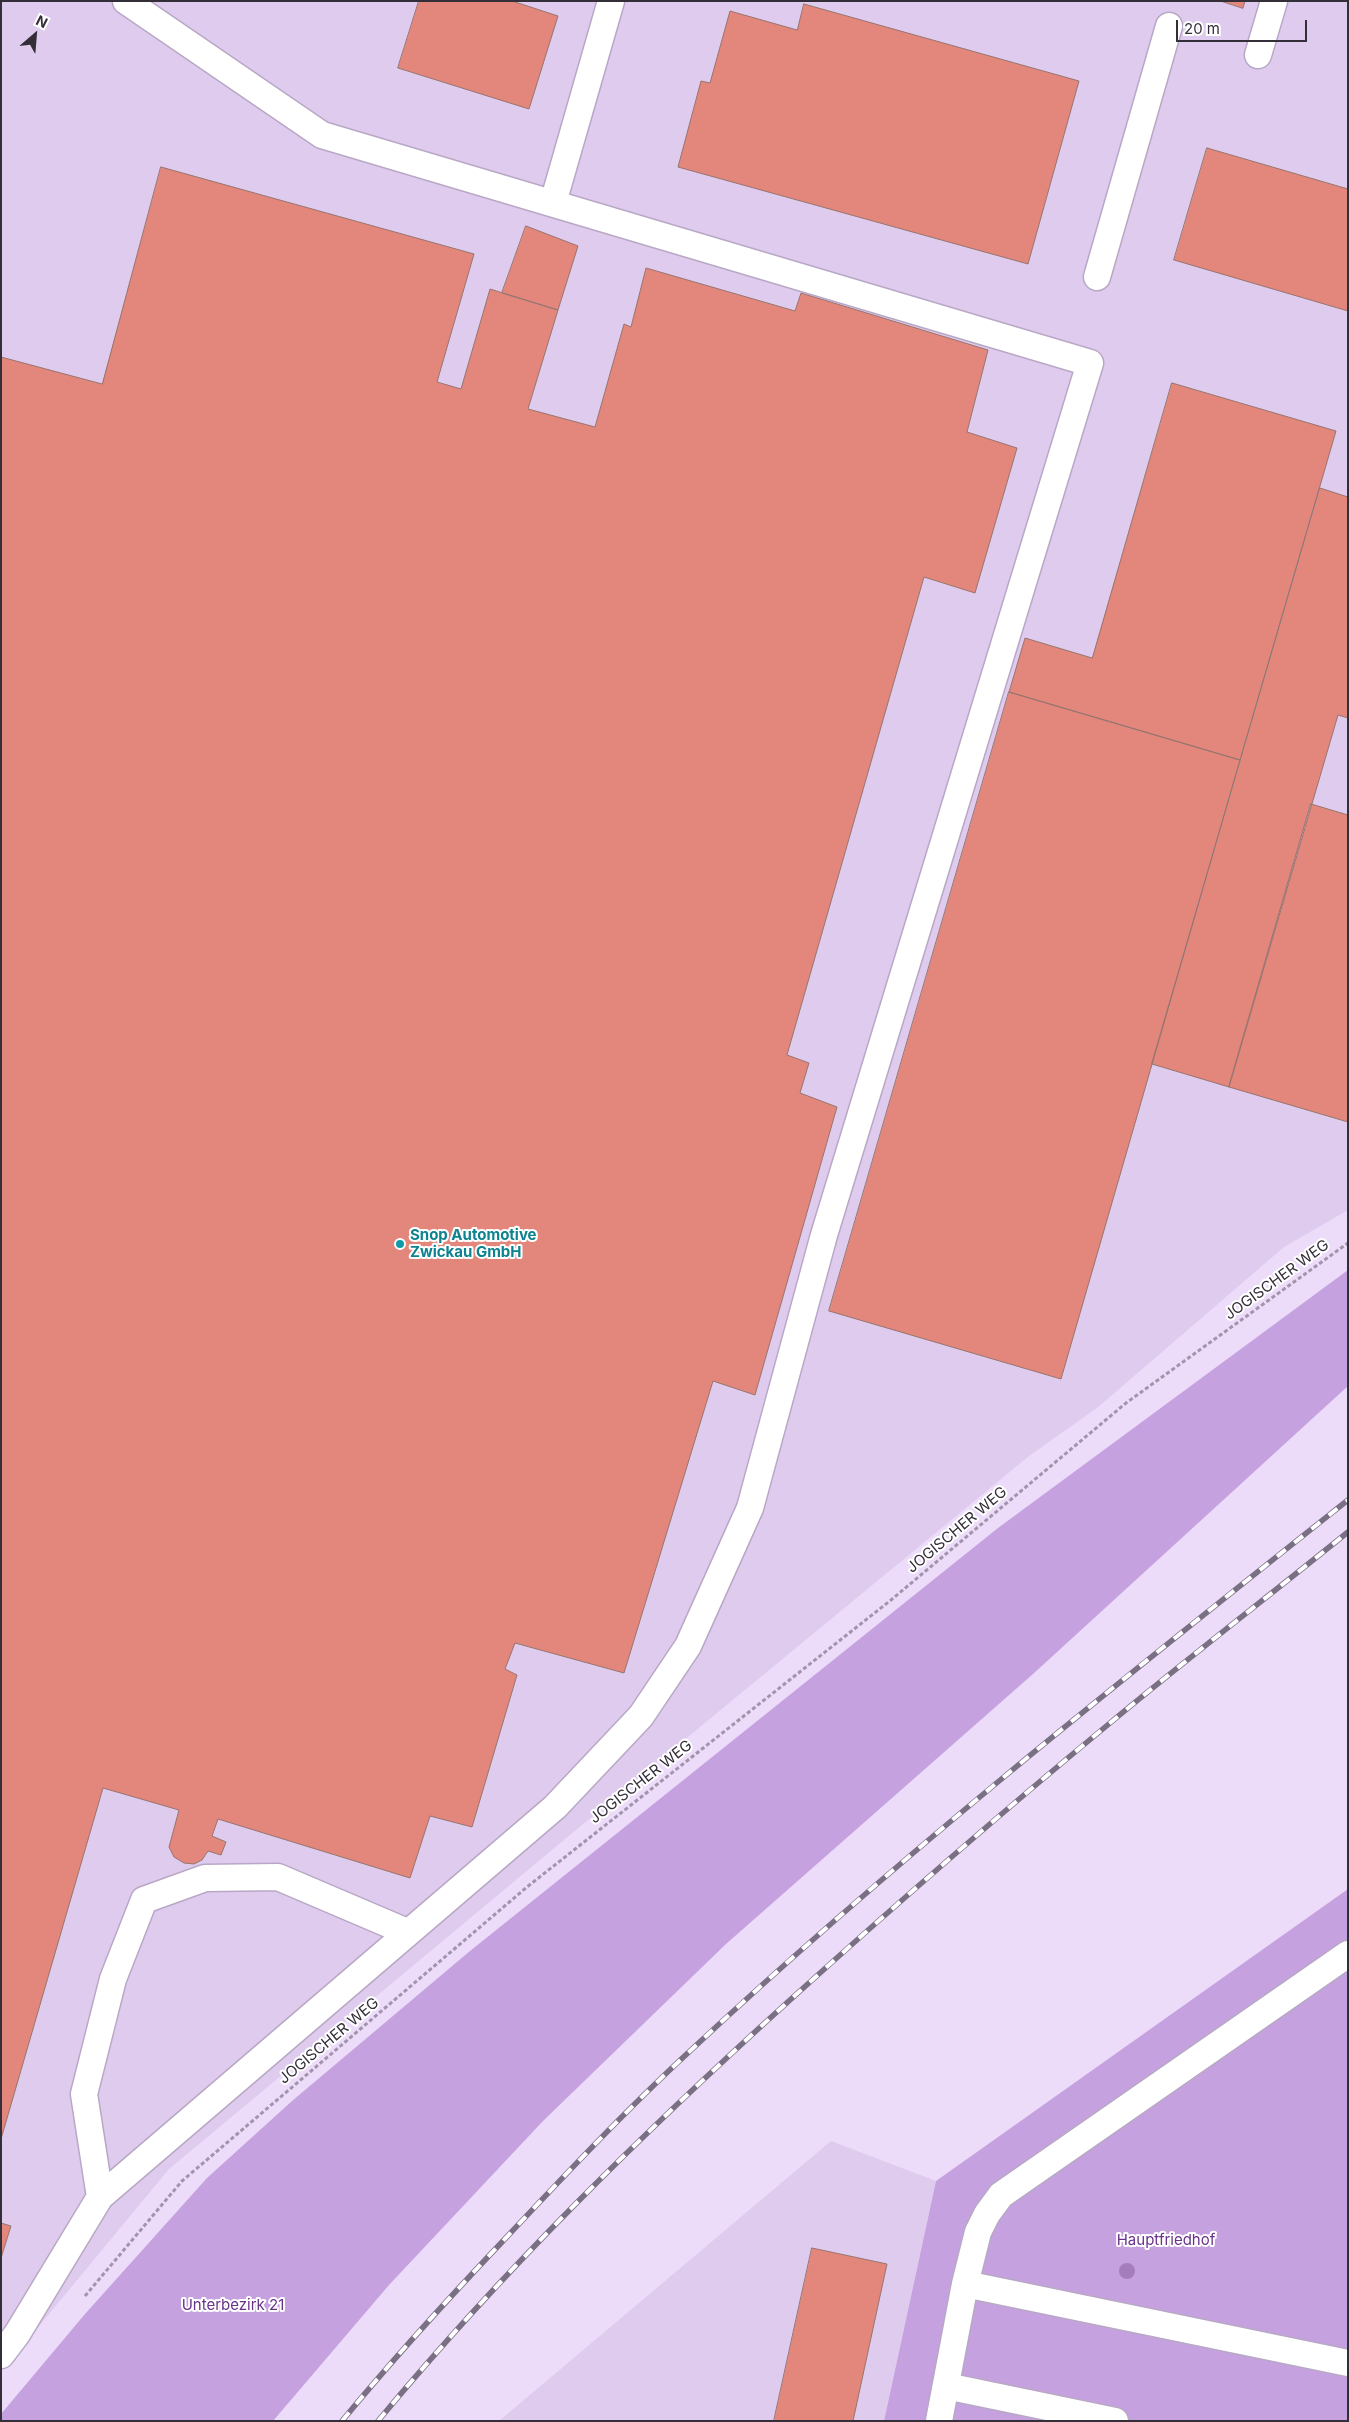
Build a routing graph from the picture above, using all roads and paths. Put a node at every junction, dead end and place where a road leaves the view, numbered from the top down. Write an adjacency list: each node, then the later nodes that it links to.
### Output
1 (126, 1): 6 (lane)
2 (611, 1): 6 (lane)
3 (1274, 1): 5 (lane)
4 (1169, 26): 7 (lane)
5 (1258, 55)
6 (553, 203): 9 (lane)
7 (1097, 277)
8 (1348, 1243): 13 (path, JOGISCHER WEG)
9 (407, 1932): 11 (lane); 11 (lane)
10 (1348, 1954): 12 (lane)
11 (100, 2197): 14 (lane)
12 (965, 2284): 15 (lane); 16 (lane)
13 (82, 2300)
14 (1, 2355)
15 (1348, 2363)
16 (946, 2386): 17 (lane); 18 (lane)
17 (939, 2421)
18 (1115, 2421)

